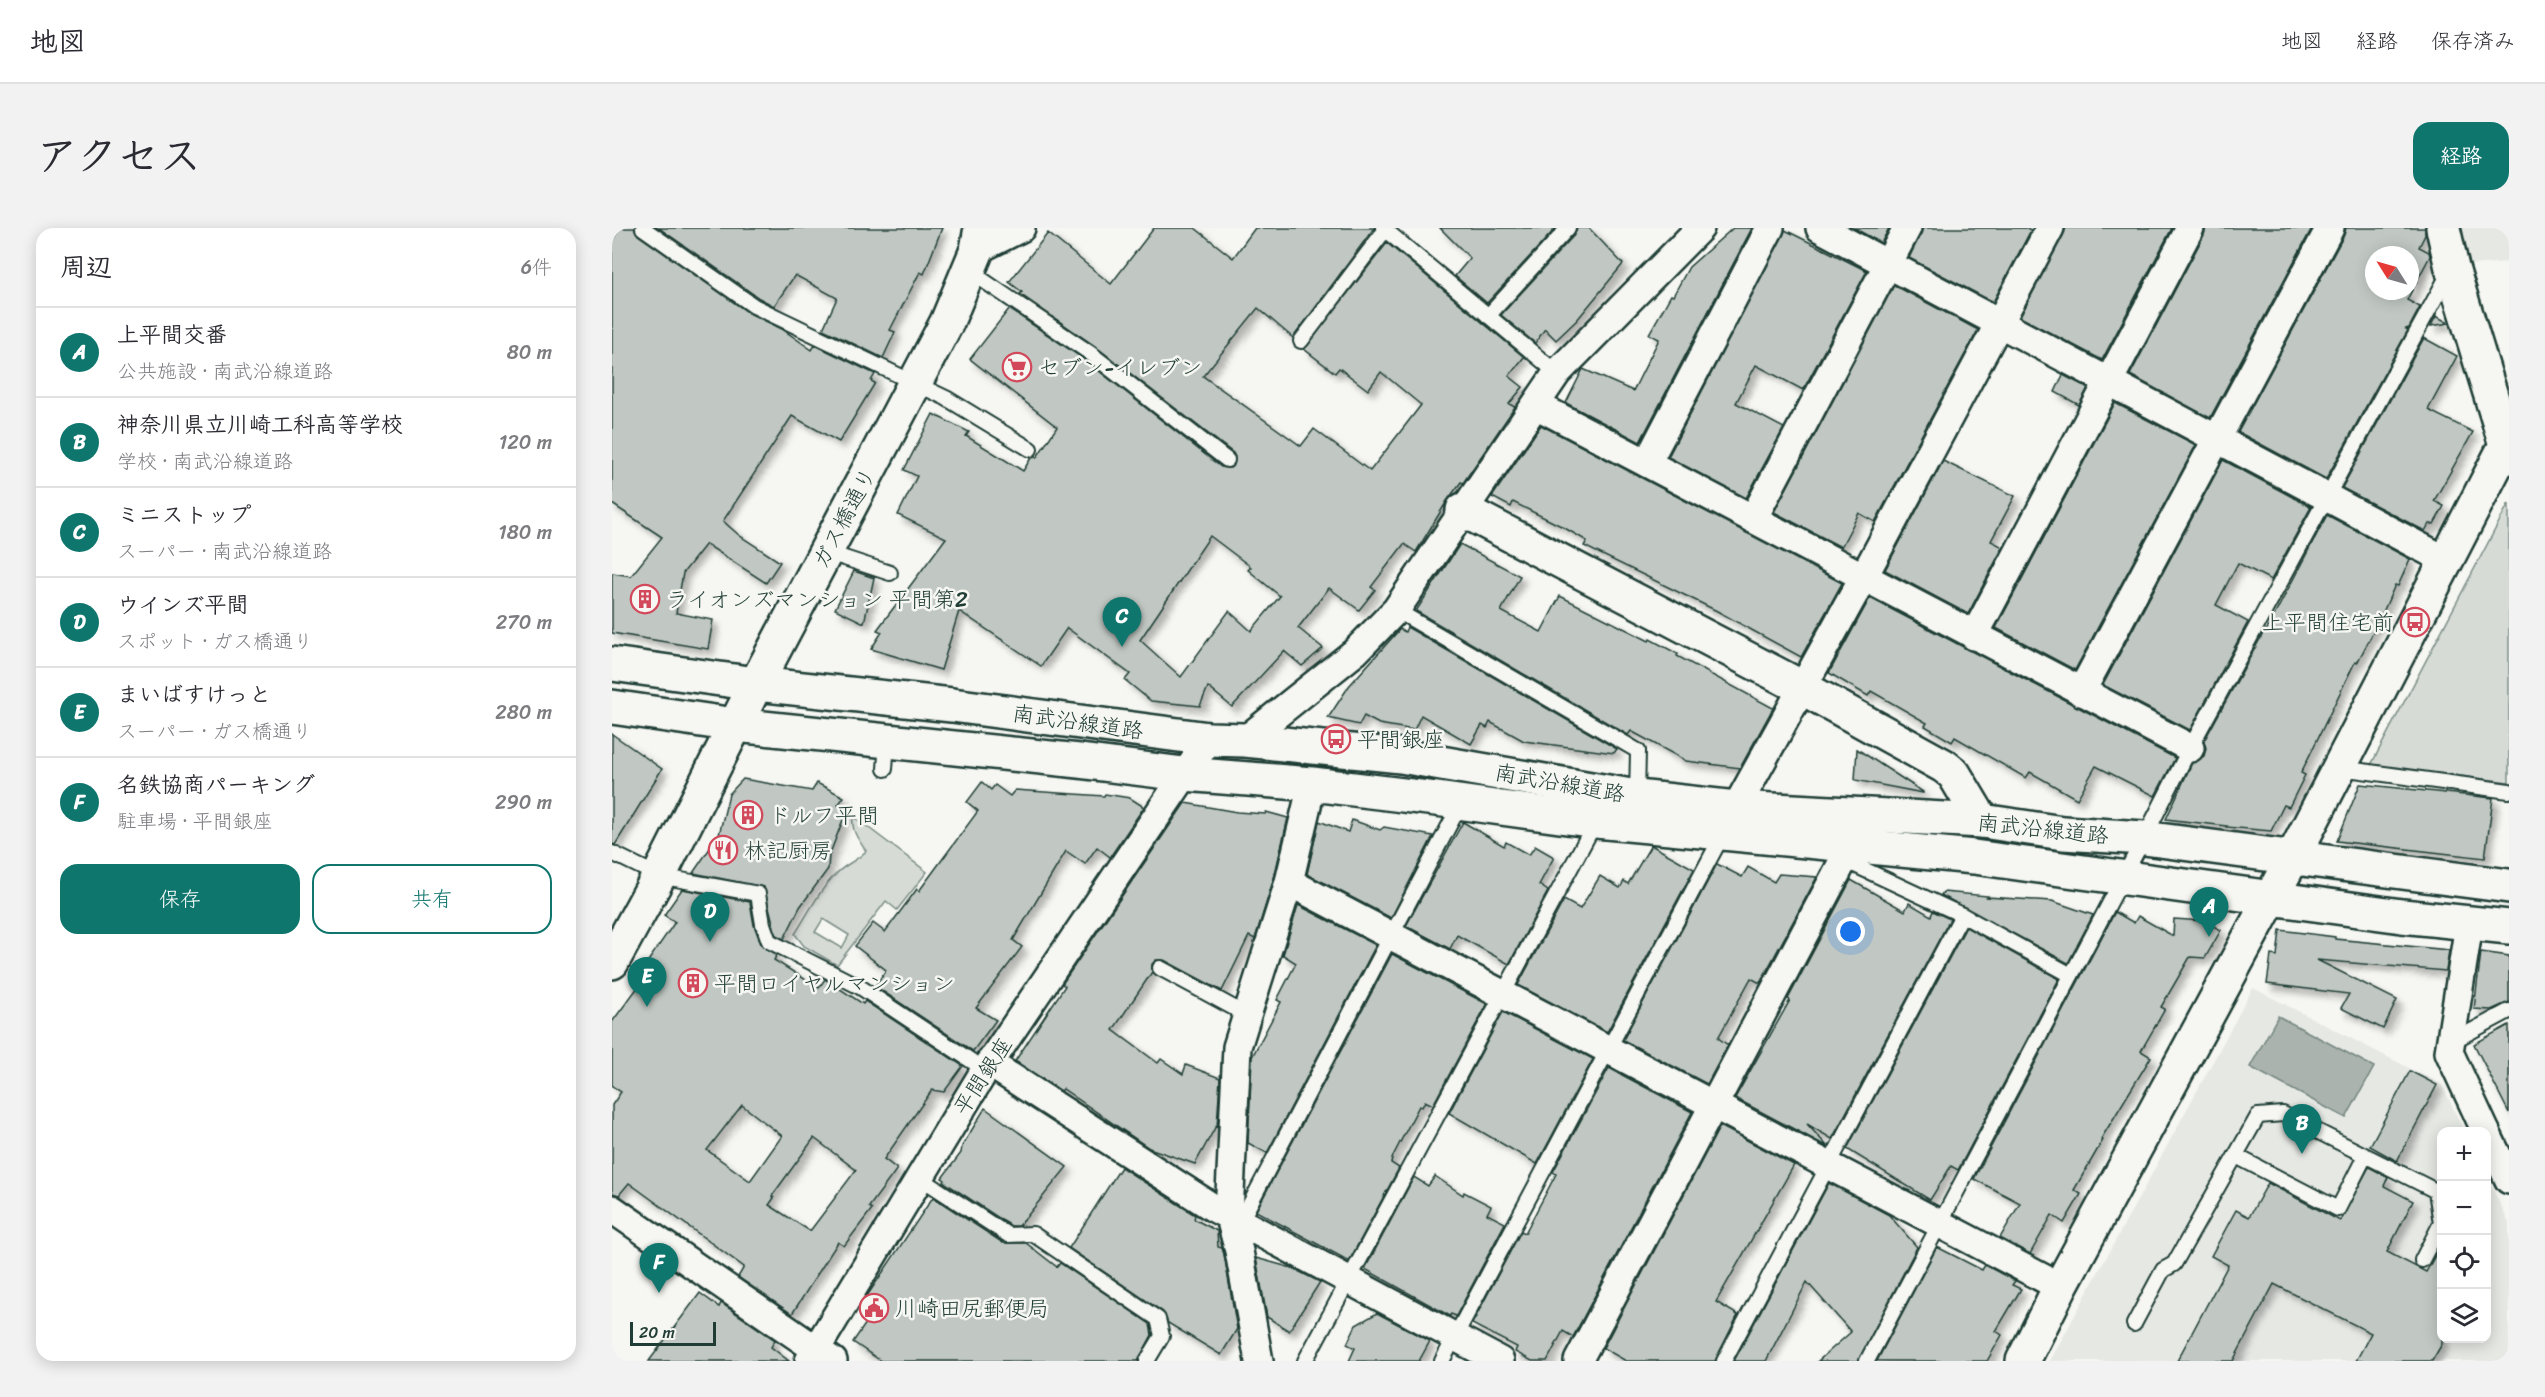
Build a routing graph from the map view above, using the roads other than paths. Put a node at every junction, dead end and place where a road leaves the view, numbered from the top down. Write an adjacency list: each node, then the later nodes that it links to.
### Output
1 (643, 228): 21 (lane)
2 (1021, 228): 13 (street)
3 (1568, 228): 16 (lane)
4 (1700, 228): 19 (street)
5 (1770, 228): 26 (street)
6 (1820, 228): 14 (street)
7 (1908, 228): 14 (street)
8 (2050, 228): 17 (street)
9 (2190, 228): 20 (street)
10 (2330, 228): 23 (street)
11 (2443, 228): 15 (street)
12 (1384, 229): 16 (lane); 18 (lane)
13 (975, 250): 21 (street, ガス橋通り); 25 (lane)
14 (1888, 264): 17 (street); 29 (street)
15 (2452, 268): 27 (lane); 31 (street)
16 (1488, 316): 19 (lane)
17 (2000, 323): 20 (street); 33 (street)
18 (1301, 341)
19 (1557, 374): 22 (street)
20 (2109, 381): 23 (street); 35 (street)
21 (914, 384): 24 (lane); 30 (street, ガス橋通り)
22 (1536, 405): 26 (street); 28 (street)
23 (2217, 438): 27 (street); 39 (street)
24 (1029, 449)
25 (1227, 460)
26 (1647, 463): 29 (street)
27 (2328, 497): 31 (street); 44 (lane)
28 (1464, 510): 34 (street); 38 (street)
29 (1753, 519): 33 (street)
30 (826, 552): 32 (lane); 37 (street, ガス橋通り)
31 (2447, 561): 45 (street)
32 (890, 573)
33 (1863, 578): 35 (street); 38 (street)
34 (1396, 610): 43 (street); 49 (lane)
35 (1974, 636): 39 (street)
36 (612, 664): 37 (street, 南武沿線道路)
37 (756, 684): 41 (street, ガス橋通り); 42 (street, 南武沿線道路)
38 (1803, 688): 52 (street); 53 (street)
39 (2081, 692): 44 (street)
40 (612, 707): 41 (street, 南武沿線道路)
41 (735, 725): 46 (street, 南武沿線道路); 58 (street, ガス橋通り)
42 (1209, 739): 43 (street, 南武沿線道路); 46 (street, 平間銀座)
43 (1245, 740): 49 (street, 南武沿線道路)
44 (2190, 748): 54 (lane)
45 (2340, 768): 48 (lane); 57 (street)
46 (1184, 774): 47 (street, 南武沿線道路); 75 (street, 平間銀座)
47 (1312, 784): 50 (street, 南武沿線道路); 60 (street)
48 (2509, 790)
49 (1637, 797): 52 (street, 南武沿線道路)
50 (1461, 802): 51 (street, 南武沿線道路); 66 (lane)
51 (1596, 821): 52 (street, 南武沿線道路); 70 (lane)
52 (1730, 821): 53 (street, 南武沿線道路); 55 (street, 南武沿線道路); 74 (lane)
53 (1982, 822): 54 (street, 南武沿線道路)
54 (2144, 838): 57 (street, 南武沿線道路); 59 (lane)
55 (1847, 853): 59 (street, 南武沿線道路); 63 (lane); 76 (street)
56 (612, 854): 58 (lane)
57 (2292, 859): 61 (street, 南武沿線道路); 62 (street)
58 (659, 876): 67 (street, ガス橋通り); 75 (lane)
59 (2124, 876): 62 (street, 南武沿線道路); 69 (lane)
60 (1289, 882): 66 (street); 72 (street)
61 (2509, 886)
62 (2269, 898): 64 (street, 南武沿線道路); 89 (street)
63 (1962, 915): 69 (lane); 81 (lane)
64 (2469, 924): 65 (street, 南武沿線道路); 73 (street)
65 (2509, 927)
66 (1391, 935): 70 (street); 85 (lane)
67 (612, 962)
68 (1160, 968): 72 (lane)
69 (2071, 975): 86 (lane)
70 (1502, 994): 74 (street); 88 (lane)
71 (2509, 1011): 73 (lane)
72 (1247, 1016): 85 (street)
73 (2451, 1042): 77 (street)
74 (1608, 1049): 76 (street); 91 (lane)
75 (987, 1067): 82 (street, 平間銀座); 85 (street)
76 (1714, 1105): 81 (street); 98 (street)
77 (2484, 1127)
78 (2491, 1142): 83 (street)
79 (2236, 1156): 80 (lane); 80 (lane); 90 (lane)
80 (2365, 1156): 87 (lane)
81 (1829, 1165): 86 (street); 99 (lane)
82 (920, 1177): 92 (street, 平間銀座); 93 (lane)
83 (2509, 1180)
84 (612, 1209): 92 (street)
85 (1235, 1217): 88 (street); 94 (street)
86 (1940, 1224): 89 (street); 100 (lane)
87 (2422, 1260)
88 (1350, 1280): 91 (street); 95 (lane)
89 (2060, 1287): 101 (street)
90 (2134, 1324)
91 (1455, 1336): 96 (lane); 97 (street)
92 (819, 1357)
93 (1147, 1361)
94 (1258, 1361)
95 (1305, 1361)
96 (1442, 1361)
97 (1500, 1361)
98 (1578, 1361)
99 (1724, 1361)
100 (1866, 1361)
101 (2023, 1361)

